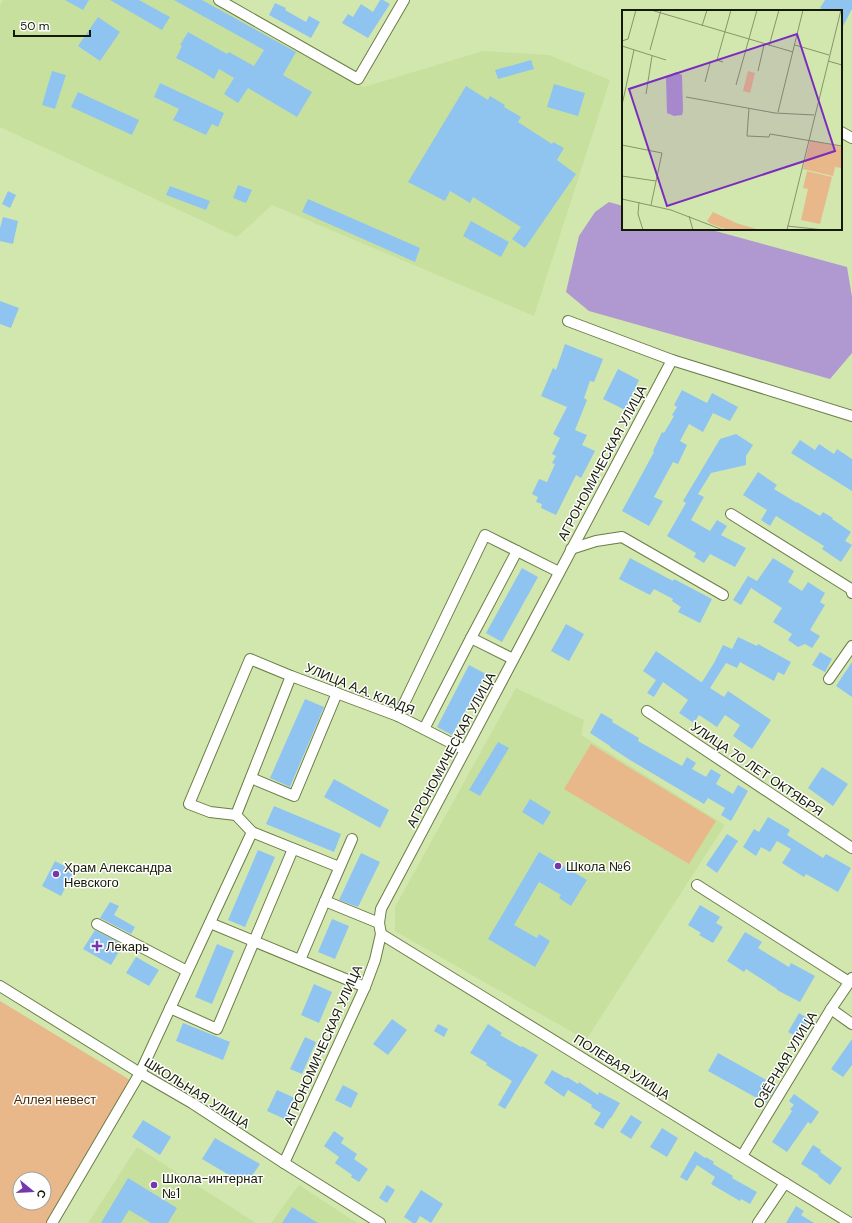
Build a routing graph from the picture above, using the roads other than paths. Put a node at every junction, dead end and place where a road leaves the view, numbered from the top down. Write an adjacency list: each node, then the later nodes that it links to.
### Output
1 (219, 0): 2 (street)
2 (404, 0)
3 (842, 133): 4 (street)
4 (852, 138)
5 (568, 321): 6 (street)
6 (672, 360): 7 (street); 9 (street, АГРОНОМИЧЕСКАЯ УЛИЦА)
7 (852, 416)
8 (731, 514): 12 (street)
9 (571, 549): 11 (street, АГРОНОМИЧЕСКАЯ УЛИЦА); 13 (street)
10 (517, 551): 11 (street); 14 (street); 21 (street)
11 (559, 572): 16 (street, АГРОНОМИЧЕСКАЯ УЛИЦА)
12 (852, 593)
13 (723, 595)
14 (471, 638): 16 (street); 22 (street)
15 (852, 646): 18 (street)
16 (513, 659): 23 (street, АГРОНОМИЧЕСКАЯ УЛИЦА)
17 (291, 676): 19 (street, УЛИЦА А.А. КЛАДЯ); 24 (street, УЛИЦА А.А. КЛАДЯ); 25 (street)
18 (829, 679)
19 (337, 693): 21 (street, УЛИЦА А.А. КЛАДЯ); 24 (street)
20 (648, 711): 28 (street, УЛИЦА 70 ЛЕТ ОКТЯБРЯ)
21 (398, 716): 22 (street, УЛИЦА А.А. КЛАДЯ)
22 (424, 729): 23 (street, УЛИЦА А.А. КЛАДЯ)
23 (465, 750): 34 (street, АГРОНОМИЧЕСКАЯ УЛИЦА)
24 (251, 778): 25 (street, УЛИЦА А.А. КЛАДЯ)
25 (236, 815): 26 (street)
26 (252, 832): 29 (street); 33 (street)
27 (352, 839): 30 (street)
28 (852, 848)
29 (293, 849): 30 (street); 37 (street)
30 (339, 867): 32 (street)
31 (697, 885): 40 (street)
32 (325, 901): 34 (street); 38 (street)
33 (210, 923): 37 (street); 39 (street)
34 (379, 923): 36 (street, АГРОНОМИЧЕСКАЯ УЛИЦА)
35 (97, 924): 39 (street)
36 (381, 934): 42 (street, АГРОНОМИЧЕСКАЯ УЛИЦА); 47 (street, ПОЛЕВАЯ УЛИЦА)
37 (254, 941): 38 (street); 43 (street)
38 (300, 960): 42 (street)
39 (187, 972): 43 (street)
40 (851, 980): 44 (street, ОЗЁРНАЯ УЛИЦА)
41 (0, 986): 46 (street, ШКОЛЬНАЯ УЛИЦА)
42 (365, 987): 48 (street, АГРОНОМИЧЕСКАЯ УЛИЦА)
43 (170, 1008): 46 (street)
44 (831, 1009): 45 (street); 47 (street, ОЗЁРНАЯ УЛИЦА)
45 (852, 1024)
46 (140, 1074): 48 (street, ШКОЛЬНАЯ УЛИЦА); 50 (street)
47 (742, 1156): 49 (street, ПОЛЕВАЯ УЛИЦА)
48 (284, 1163): 51 (street, ШКОЛЬНАЯ УЛИЦА)
49 (785, 1183): 52 (street); 53 (street, ПОЛЕВАЯ УЛИЦА)
50 (52, 1223)
51 (380, 1223)
52 (758, 1223)
53 (850, 1223)

